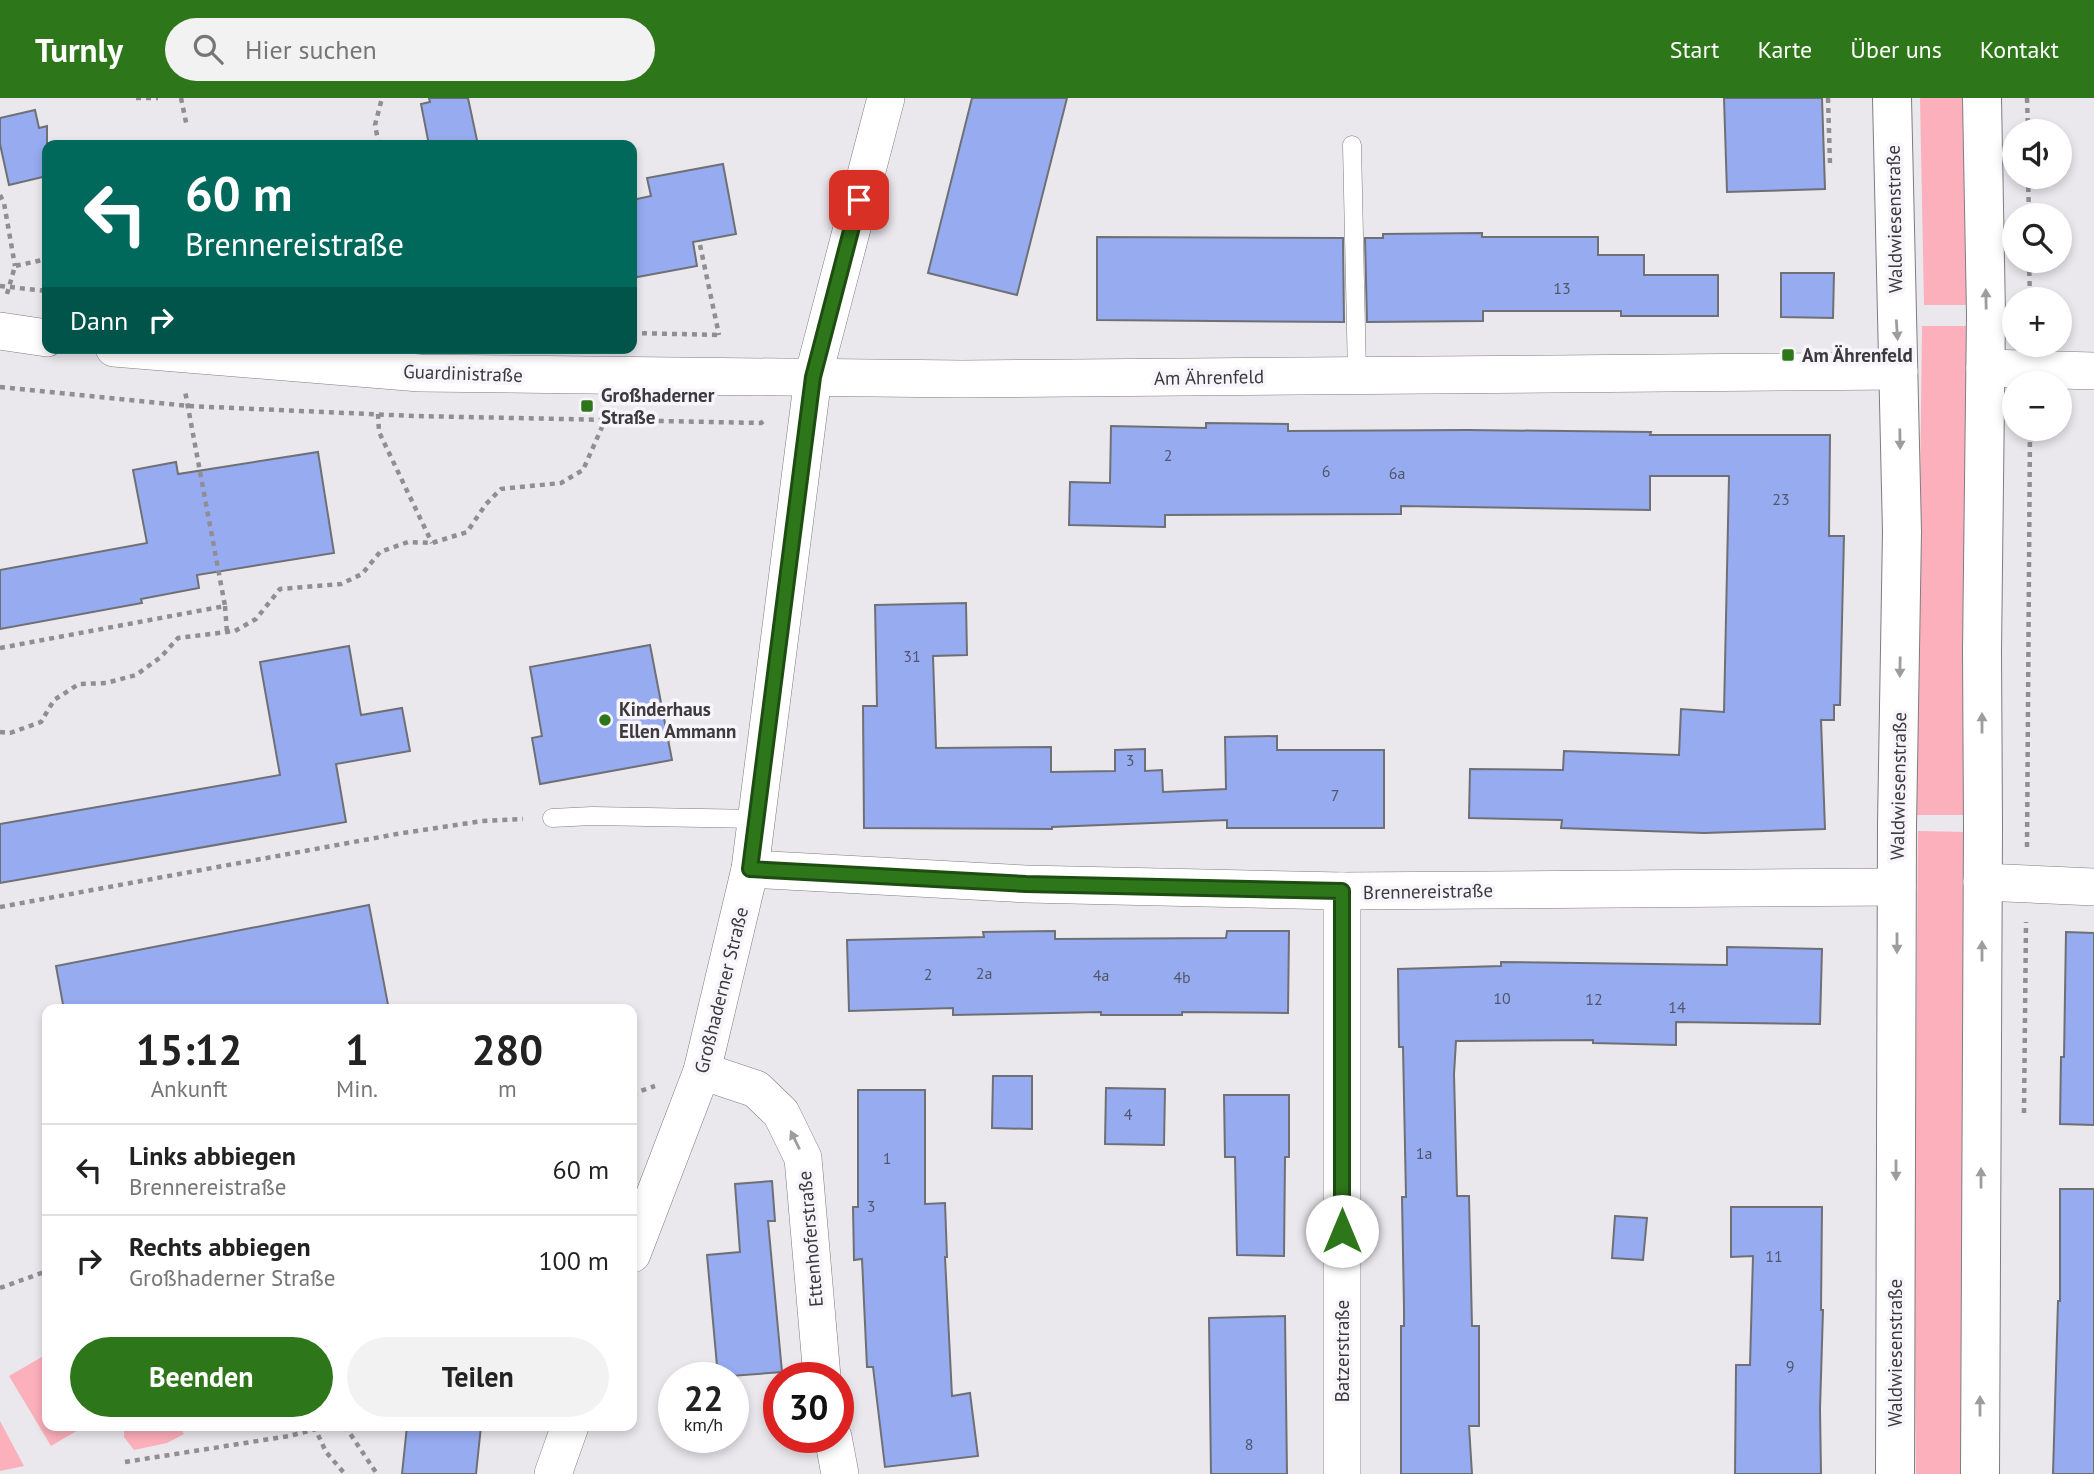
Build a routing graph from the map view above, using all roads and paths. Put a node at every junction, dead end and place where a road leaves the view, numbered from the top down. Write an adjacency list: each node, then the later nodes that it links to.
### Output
1 (136, 98): 2 (path)
2 (158, 98)
3 (181, 98): 11 (path)
4 (382, 98): 12 (path)
5 (886, 98): 31 (street, Großhaderner Straße)
6 (1828, 98): 14 (path)
7 (1892, 98): 27 (main road, Waldwiesenstraße, one-way to 27)
8 (1982, 98): 26 (main road, one-way to 8)
9 (2027, 98): 10 (path)
10 (2028, 119)
11 (187, 127)
12 (378, 140)
13 (1352, 145): 30 (lane)
14 (1830, 165)
15 (0, 195): 18 (path)
16 (699, 245): 24 (path)
17 (42, 260): 18 (path)
18 (15, 266): 20 (path)
19 (0, 286): 20 (path)
20 (9, 287): 21 (path); 22 (path)
21 (42, 290)
22 (3, 314): 23 (street)
23 (42, 335)
24 (719, 335)
25 (180, 354): 29 (street, Guardinistraße); 35 (path)
26 (1985, 368): 28 (street); 42 (main road, one-way to 26)
27 (1899, 371): 30 (street, Am Ährenfeld); 44 (main road, Waldwiesenstraße, one-way to 44)
28 (2094, 371)
29 (609, 375): 31 (street, Guardinistraße); 34 (path)
30 (1357, 376): 31 (street, Am Ährenfeld)
31 (813, 377): 40 (street, Großhaderner Straße)
32 (379, 414): 34 (path)
33 (2030, 441): 43 (path)
34 (432, 542): 36 (path)
35 (225, 606): 36 (path); 37 (path)
36 (227, 632): 38 (path)
37 (0, 648)
38 (0, 733)
39 (552, 818): 40 (lane); 47 (path)
40 (758, 819): 41 (street, Großhaderner Straße)
41 (750, 869): 46 (street, Brennereistraße); 48 (street, Großhaderner Straße)
42 (1982, 882): 43 (street); 66 (main road, one-way to 42)
43 (2026, 882): 45 (street); 49 (path)
44 (1898, 887): 46 (street, Brennereistraße); 65 (main road, Waldwiesenstraße, one-way to 65)
45 (2094, 887)
46 (1342, 891): 64 (street, Batzerstraße)
47 (0, 907)
48 (702, 1071): 50 (street, Großhaderner Straße); 53 (street, Ettenhoferstraße, one-way to 48)
49 (2024, 1116)
50 (637, 1241)
51 (42, 1273): 52 (path)
52 (0, 1287)
53 (821, 1362)
54 (305, 1431): 59 (path)
55 (316, 1431): 60 (path)
56 (348, 1431): 61 (path)
57 (568, 1431): 62 (street)
58 (836, 1453): 63 (street)
59 (125, 1462)
60 (345, 1474)
61 (377, 1474)
62 (553, 1474)
63 (840, 1474)
64 (1342, 1474)
65 (1895, 1474)
66 (1980, 1474)

